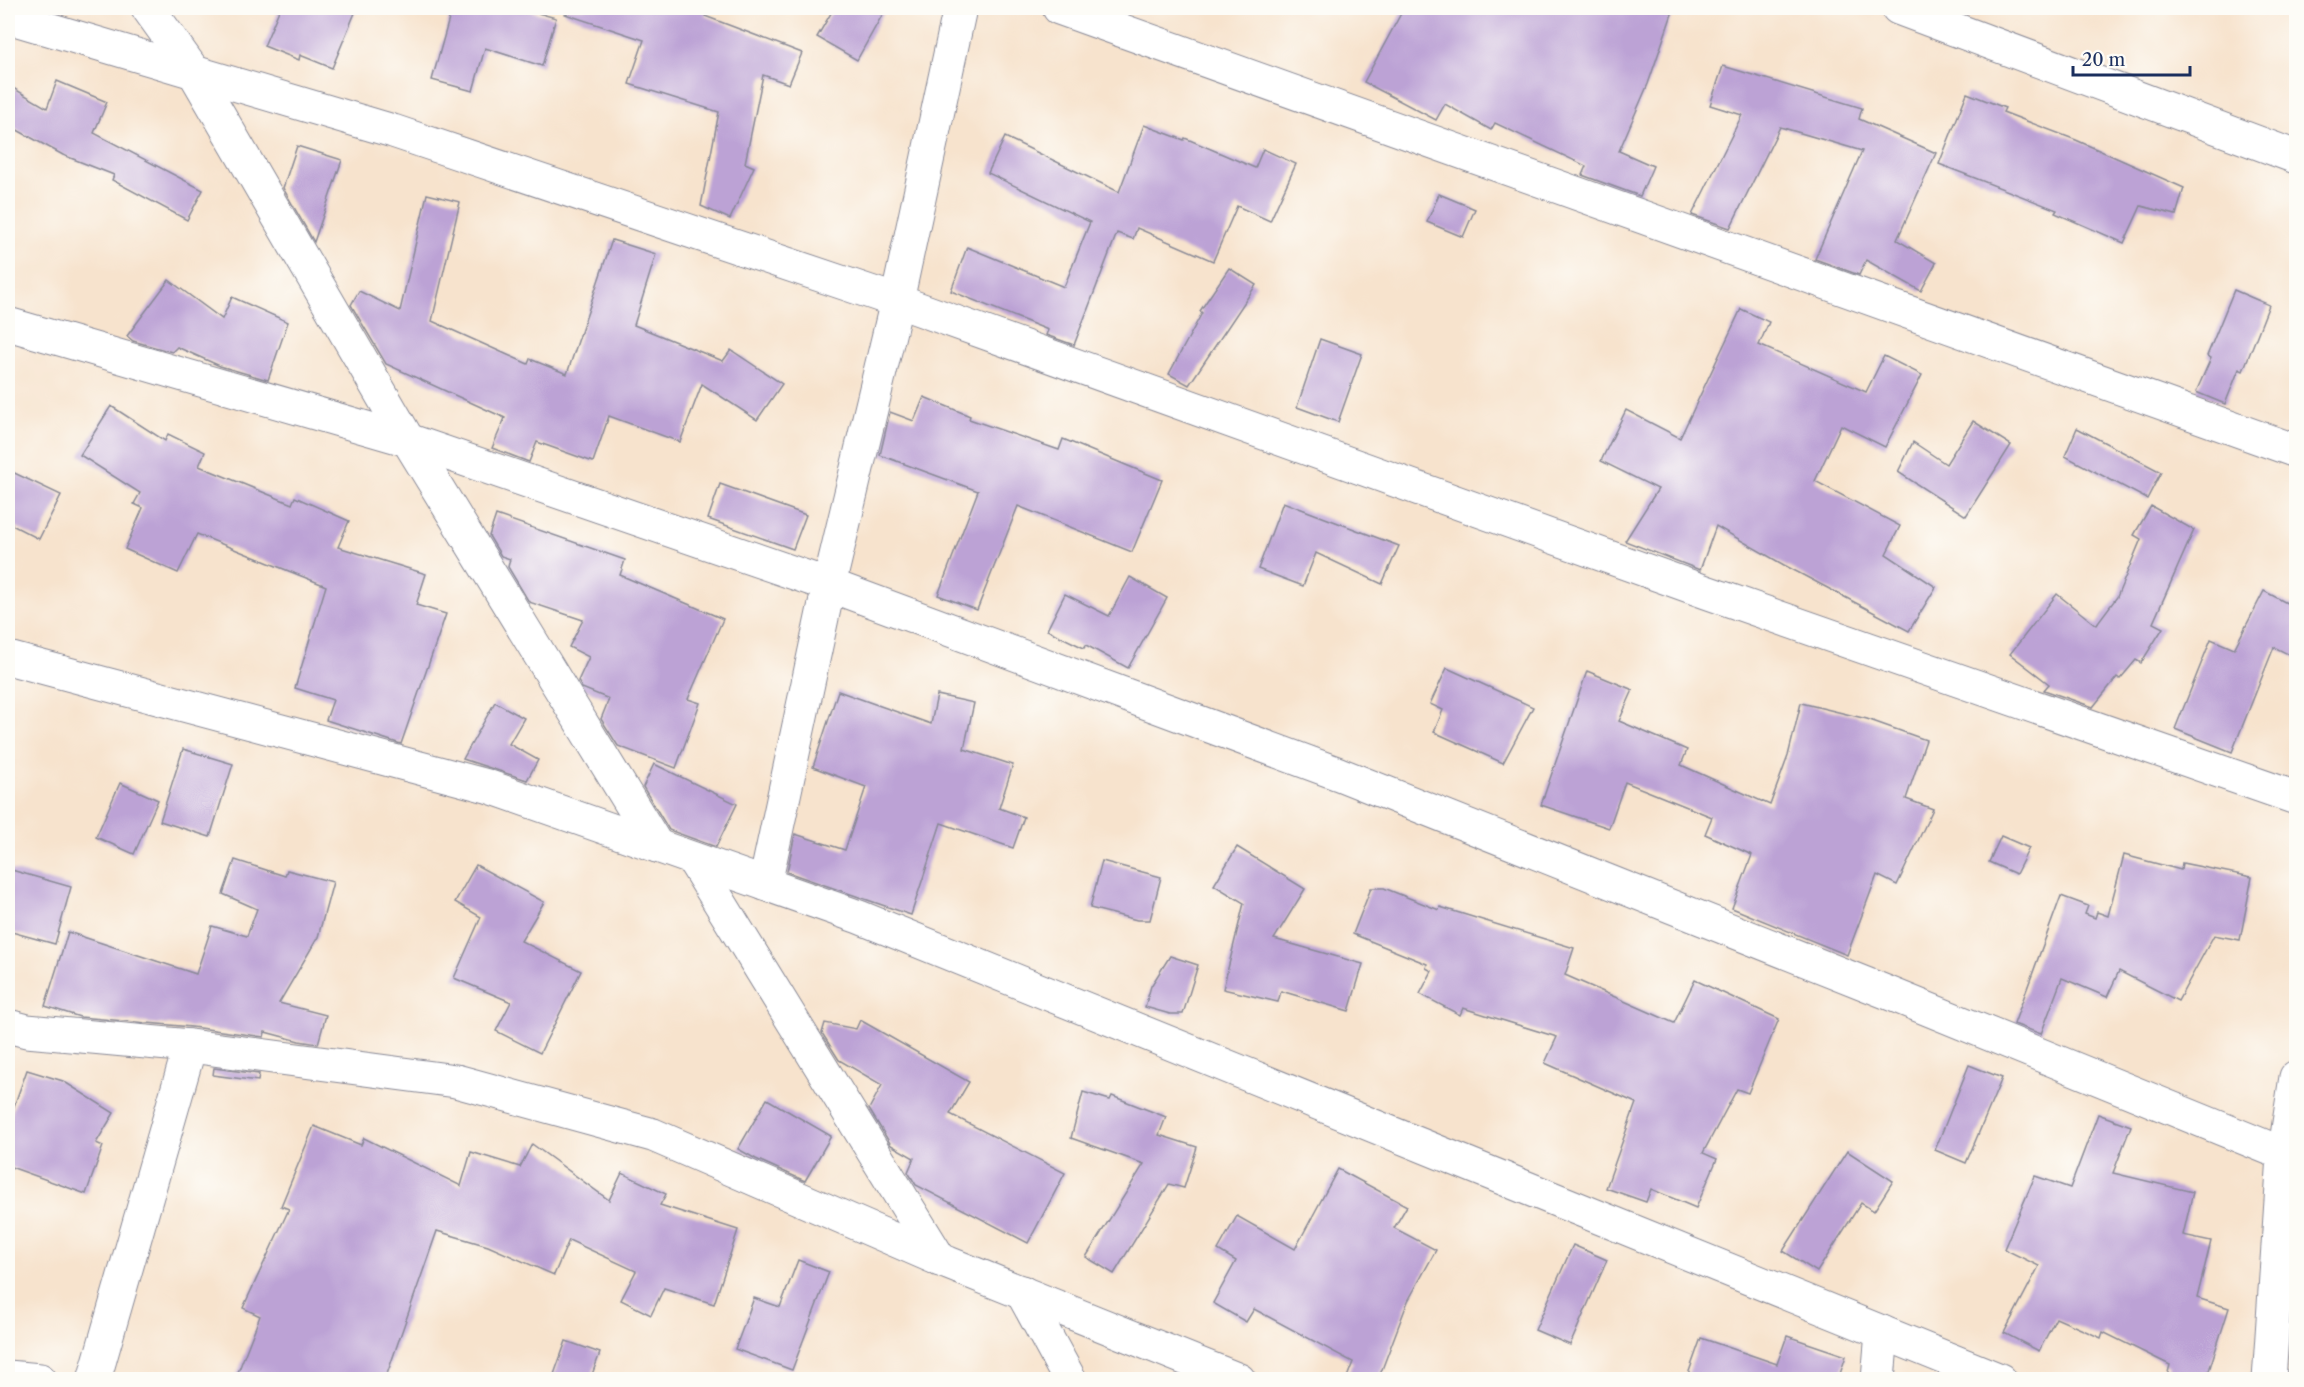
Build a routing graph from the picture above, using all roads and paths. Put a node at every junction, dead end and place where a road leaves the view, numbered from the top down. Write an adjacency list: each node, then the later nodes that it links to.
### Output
1 (148, 8): 6 (street)
2 (960, 8): 8 (street)
3 (1059, 8): 11 (street)
4 (1898, 8): 7 (street)
5 (8, 16): 6 (street)
6 (194, 72): 8 (street); 10 (street)
7 (2296, 157)
8 (897, 301): 12 (street); 14 (street)
9 (8, 324): 10 (street)
10 (408, 440): 12 (street); 15 (street)
11 (2296, 451)
12 (829, 585): 17 (street); 21 (street)
13 (8, 658): 15 (street)
14 (2296, 798)
15 (657, 846): 16 (street)
16 (693, 859): 17 (street); 22 (street)
17 (765, 884): 24 (street)
18 (8, 1026): 19 (street)
19 (190, 1046): 22 (street); 27 (street)
20 (2296, 1077): 21 (street)
21 (2290, 1157): 32 (street)
22 (940, 1260): 23 (street)
23 (1022, 1292): 28 (street); 29 (street)
24 (1882, 1332): 30 (street); 31 (street)
25 (8, 1377): 26 (street)
26 (40, 1380)
27 (94, 1380)
28 (1070, 1380)
29 (1239, 1380)
30 (1878, 1380)
31 (2000, 1380)
32 (2269, 1380)

